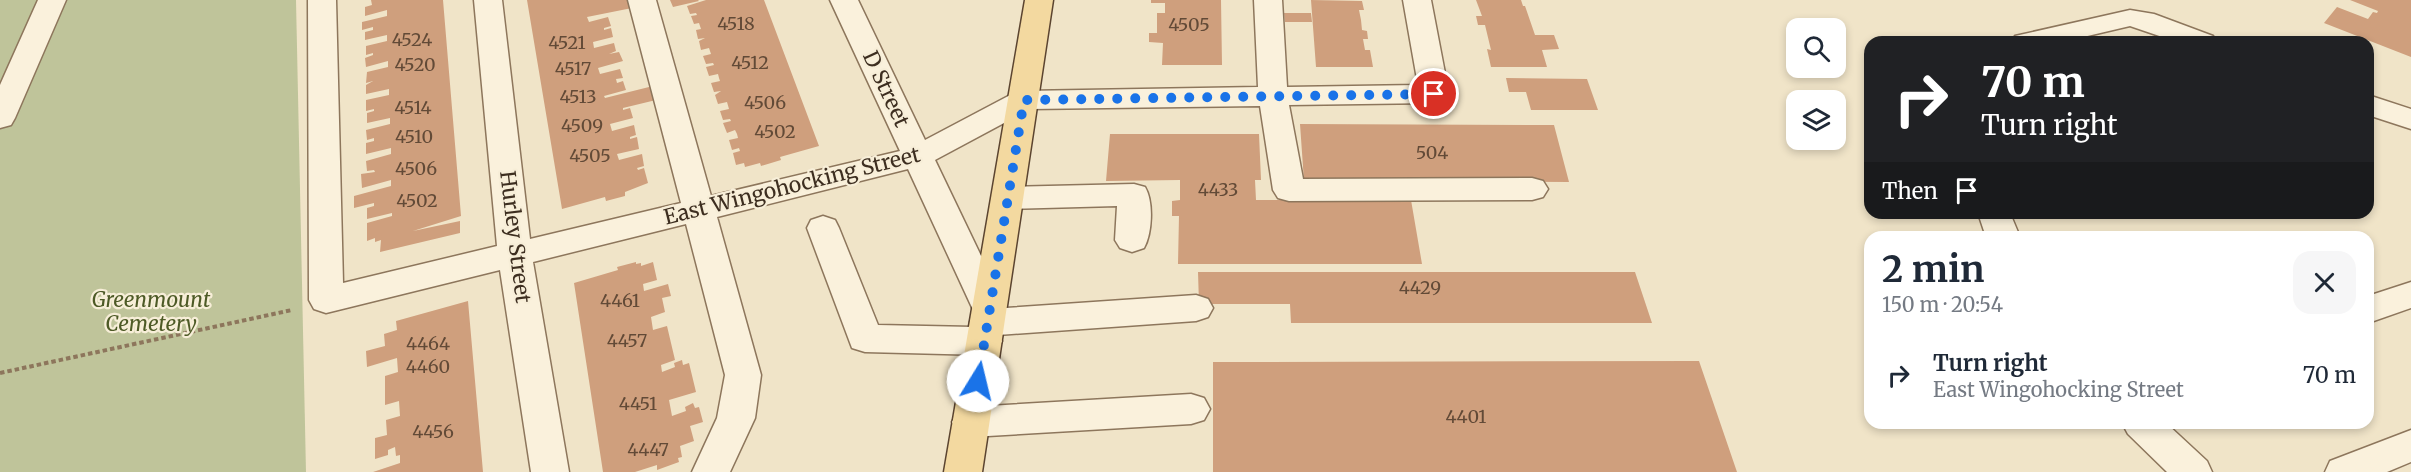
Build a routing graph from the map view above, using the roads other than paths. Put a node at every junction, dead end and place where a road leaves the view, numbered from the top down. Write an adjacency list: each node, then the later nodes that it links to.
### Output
1 (52, 0): 14 (street)
2 (322, 0): 22 (street, East Wingohocking Street)
3 (488, 0): 22 (street, Hurley Street)
4 (642, 0): 19 (street)
5 (844, 0): 16 (street, D Street)
6 (1039, 0): 12 (main road)
7 (1268, 0): 11 (street)
8 (1417, 0): 11 (street, East Wingohocking Street)
9 (2051, 36): 10 (street)
10 (2187, 36)
11 (1274, 97): 12 (street, East Wingohocking Street); 17 (street)
12 (1024, 100): 16 (street, East Wingohocking Street); 18 (main road)
13 (2374, 106): 15 (street)
14 (0, 118)
15 (2411, 119)
16 (917, 157): 19 (street, East Wingohocking Street); 26 (street, D Street)
17 (1532, 189)
18 (1008, 198): 21 (street); 26 (main road)
19 (700, 210): 22 (street, East Wingohocking Street); 32 (street)
20 (823, 228): 26 (street)
21 (1132, 240)
22 (515, 255): 31 (street, Hurley Street)
23 (2411, 295): 25 (street)
24 (1196, 308): 26 (street)
25 (2374, 308)
26 (987, 324): 28 (main road)
27 (1191, 409): 28 (street)
28 (971, 422): 33 (main road)
29 (2147, 429): 34 (street)
30 (2411, 446): 35 (street)
31 (550, 472)
32 (711, 472)
33 (963, 472)
34 (2193, 472)
35 (2344, 472)

